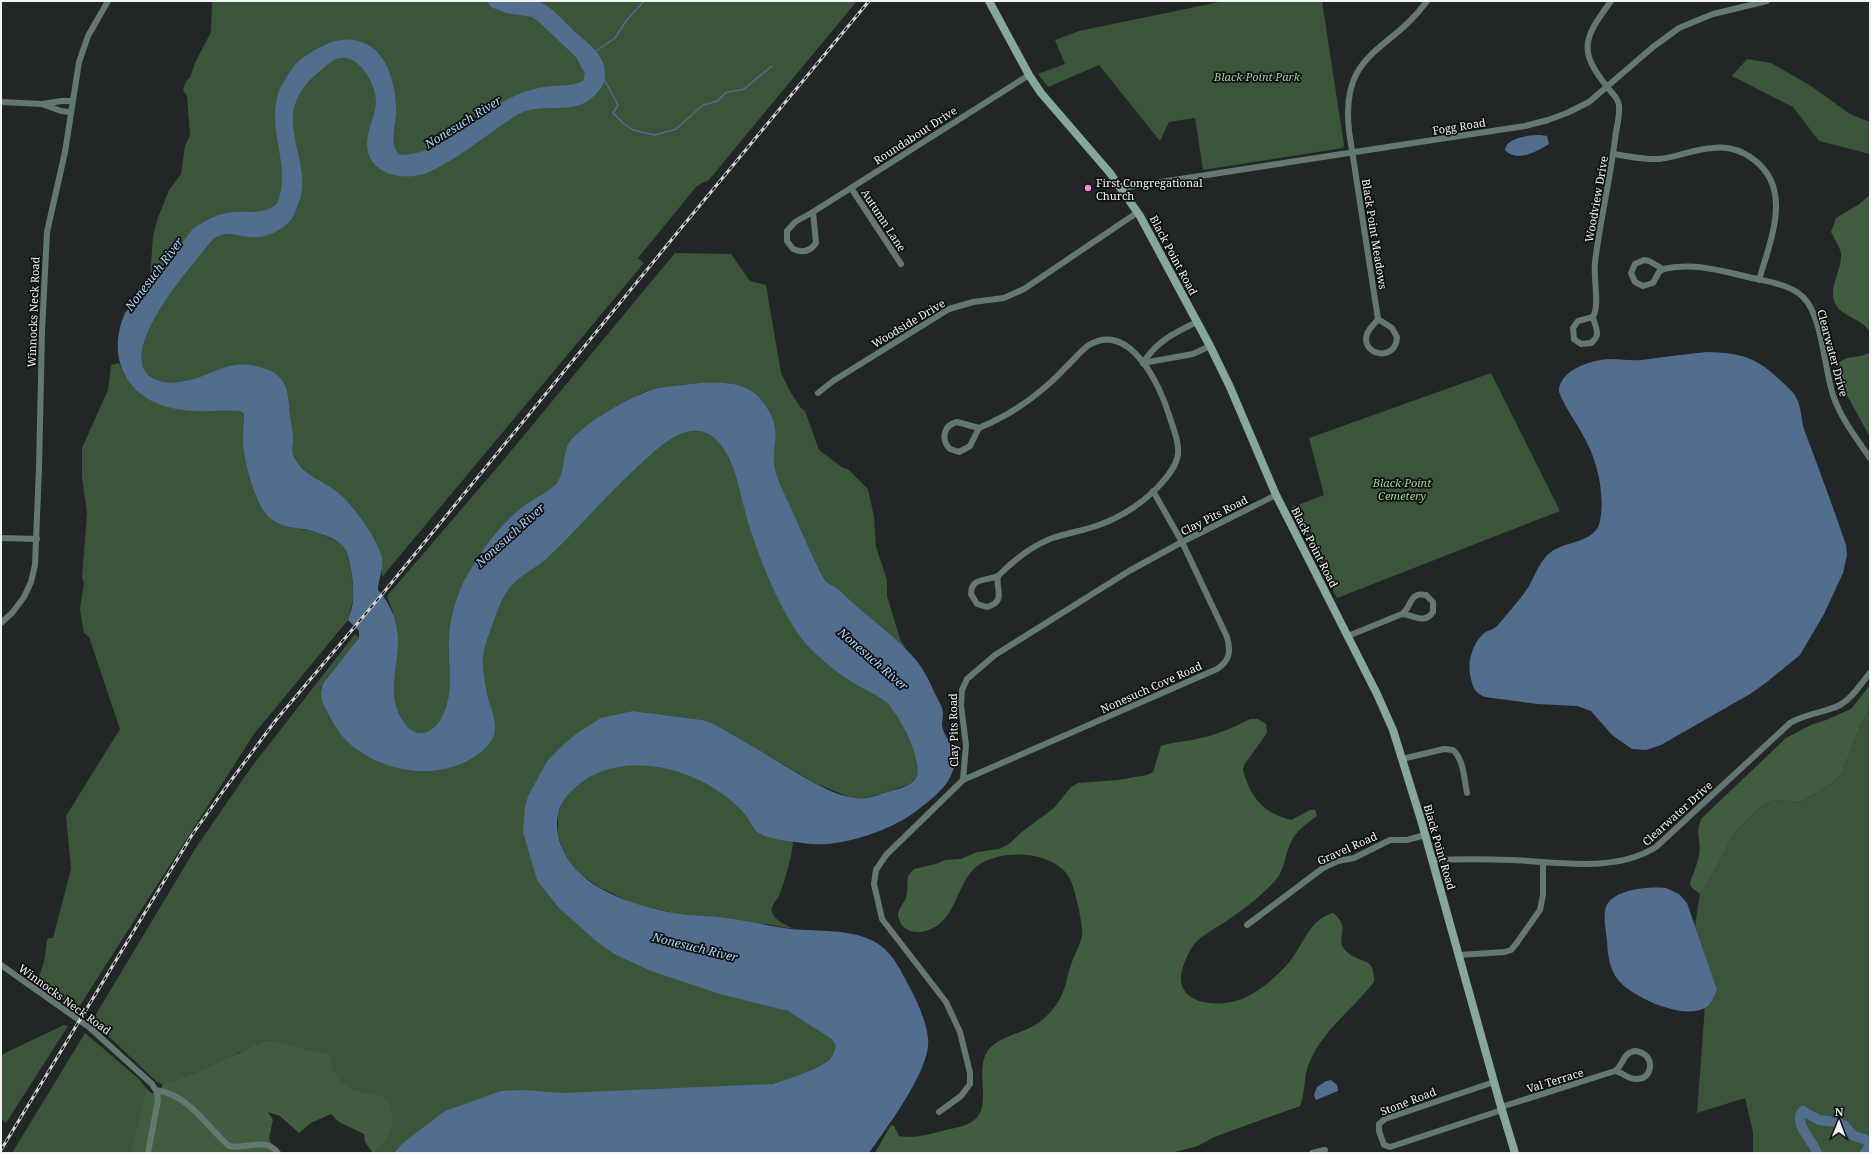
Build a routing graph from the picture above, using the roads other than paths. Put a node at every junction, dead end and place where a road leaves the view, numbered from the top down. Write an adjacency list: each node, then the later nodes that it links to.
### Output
1 (108, 1): 9 (street, Winnocks Neck Road)
2 (988, 1): 6 (main road, Black Point Road)
3 (1427, 1): 12 (street, Black Point Meadows)
4 (1611, 1): 7 (street, Woodview Drive)
5 (1767, 1): 7 (street, Fogg Road)
6 (1028, 75): 14 (street, Roundabout Drive); 15 (main road, Black Point Road)
7 (1607, 88): 12 (street, Fogg Road); 13 (street, Woodview Drive)
8 (1, 102): 10 (street)
9 (72, 102): 10 (street); 11 (street, Winnocks Neck Road)
10 (42, 104): 11 (street)
11 (70, 112): 32 (street, Winnocks Neck Road)
12 (1353, 153): 15 (street, Fogg Road); 22 (street, Black Point Meadows)
13 (1613, 154): 20 (street); 21 (street, Woodview Drive)
14 (851, 188): 16 (street, Roundabout Drive); 18 (street, Autumn Lane)
15 (1122, 188): 17 (main road, Black Point Road)
16 (813, 212): 16 (street, Roundabout Drive)
17 (1138, 212): 23 (main road, Black Point Road); 26 (street, Woodside Drive)
18 (901, 264)
19 (1663, 269): 19 (street); 20 (street, Clearwater Drive)
20 (1759, 280): 28 (street, Clearwater Drive)
21 (1593, 316): 21 (street, Woodview Drive)
22 (1378, 319): 22 (street)
23 (1197, 322): 24 (main road, Black Point Road); 25 (street)
24 (1210, 346): 25 (street); 30 (main road, Black Point Road)
25 (1143, 363): 27 (street); 29 (street)
26 (818, 393)
27 (979, 428): 27 (street)
28 (1870, 458)
29 (1154, 491): 33 (street, Nonesuch Cove Road); 34 (street)
30 (1276, 495): 33 (street, Clay Pits Road); 37 (main road, Black Point Road)
31 (1, 538): 32 (street)
32 (37, 539): 36 (street, Winnocks Neck Road)
33 (1182, 542): 40 (street, Clay Pits Road); 40 (street, Nonesuch Cove Road)
34 (998, 576): 34 (street)
35 (1402, 614): 35 (street); 37 (street)
36 (1, 623)
37 (1348, 636): 39 (main road, Black Point Road)
38 (1870, 673): 44 (street, Clearwater Drive)
39 (1402, 759): 41 (street); 42 (main road, Black Point Road)
40 (963, 780): 52 (street, Clay Pits Road)
41 (1467, 793)
42 (1425, 835): 43 (main road, Black Point Road); 45 (street, Gravel Road)
43 (1432, 860): 44 (street, Clearwater Drive); 46 (main road, Black Point Road)
44 (1543, 862): 46 (street)
45 (1247, 926)
46 (1459, 955): 49 (main road, Black Point Road)
47 (1, 965): 50 (street, Winnocks Neck Road)
48 (1615, 1071): 48 (street); 51 (street, Val Terrace)
49 (1494, 1082): 51 (main road, Black Point Road); 51 (street, Stone Road)
50 (156, 1090): 54 (street); 55 (street)
51 (1501, 1109): 57 (main road, Black Point Road)
52 (939, 1112)
53 (1325, 1150): 56 (street)
54 (148, 1153)
55 (278, 1153)
56 (1314, 1153)
57 (1515, 1153)

